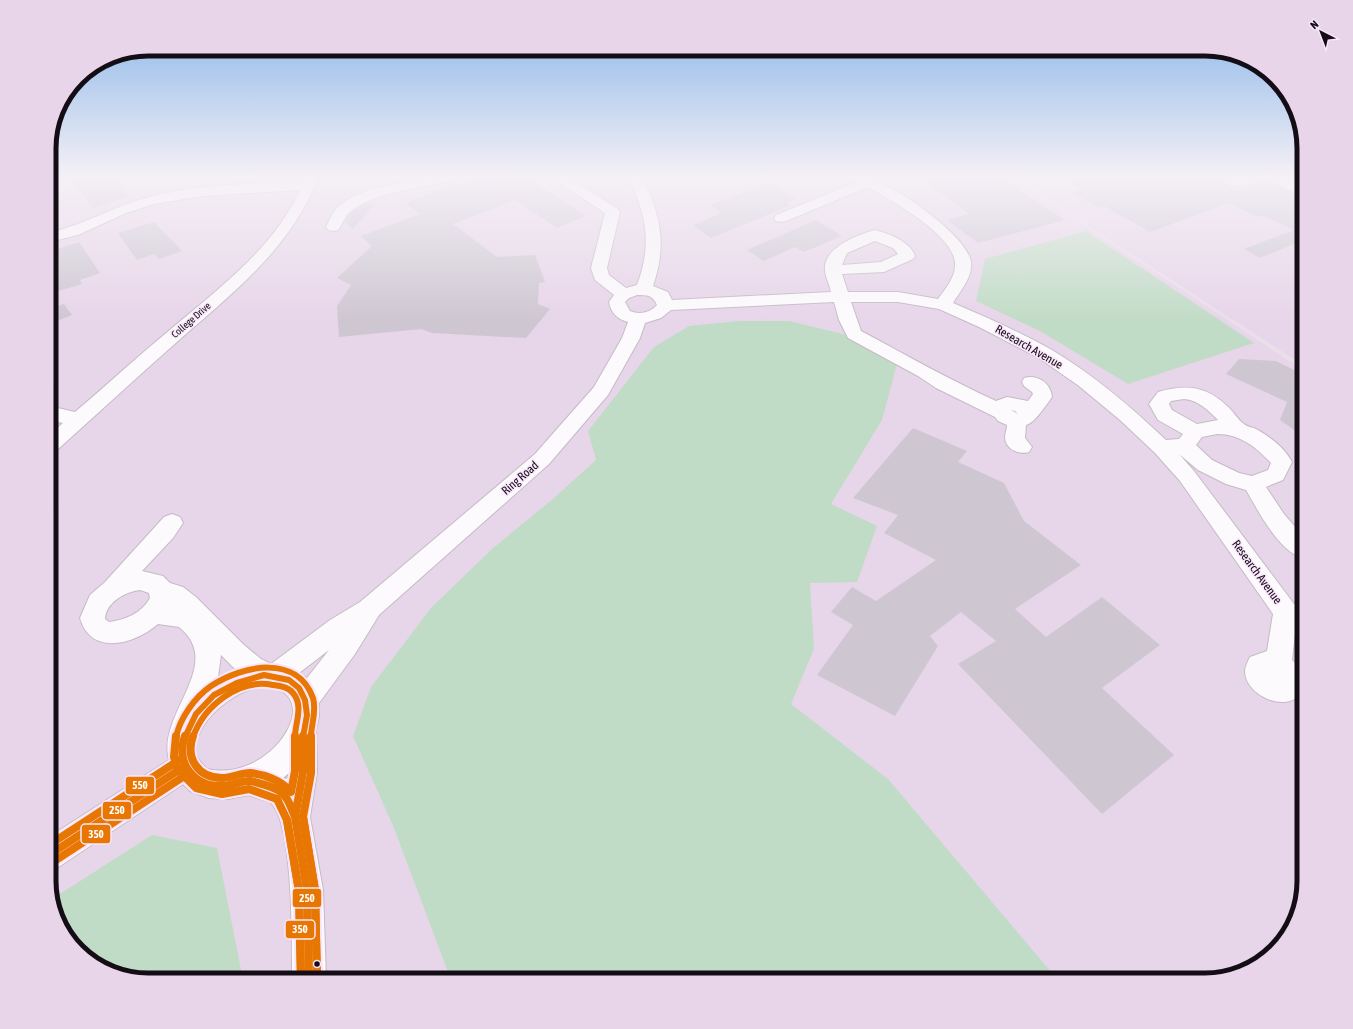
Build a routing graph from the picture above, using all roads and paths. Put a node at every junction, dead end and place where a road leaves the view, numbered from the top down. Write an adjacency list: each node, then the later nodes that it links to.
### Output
1 (88, 225): 6 (street)
2 (287, 225): 17 (street, College Drive)
3 (610, 225): 9 (street)
4 (651, 225): 8 (street)
5 (934, 225): 12 (street)
6 (56, 236)
7 (837, 266): 10 (street)
8 (643, 290): 9 (street); 11 (street)
9 (623, 294): 13 (street)
10 (847, 297): 11 (street, Research Avenue); 12 (street, Research Avenue); 15 (street)
11 (666, 305): 13 (street)
12 (943, 305): 22 (street, Research Avenue)
13 (638, 318): 29 (street, Ring Road)
14 (1031, 382): 15 (street)
15 (1013, 412): 21 (street)
16 (56, 415): 17 (street)
17 (78, 420): 20 (street, College Drive)
18 (1237, 429): 19 (street); 19 (street); 23 (street)
19 (1190, 439): 22 (street); 23 (street)
20 (56, 440)
21 (1022, 447)
22 (1162, 448): 30 (street, Research Avenue)
23 (1253, 484): 26 (street)
24 (172, 523): 25 (street)
25 (154, 544): 27 (street); 28 (street)
26 (1297, 545)
27 (113, 589): 28 (street); 28 (street)
28 (152, 594): 32 (street); 35 (street)
29 (369, 609): 32 (street, Ring Road); 33 (street, Ring Road)
30 (1295, 614): 31 (street)
31 (1278, 665)
32 (270, 675): 33 (street); 35 (street)
33 (305, 700): 34 (street)
34 (303, 732): 37 (street); 38 (street)
35 (185, 734): 36 (street)
36 (185, 766): 37 (street); 39 (street)
37 (249, 781): 38 (street)
38 (295, 817): 40 (street)
39 (56, 850)
40 (309, 973)

